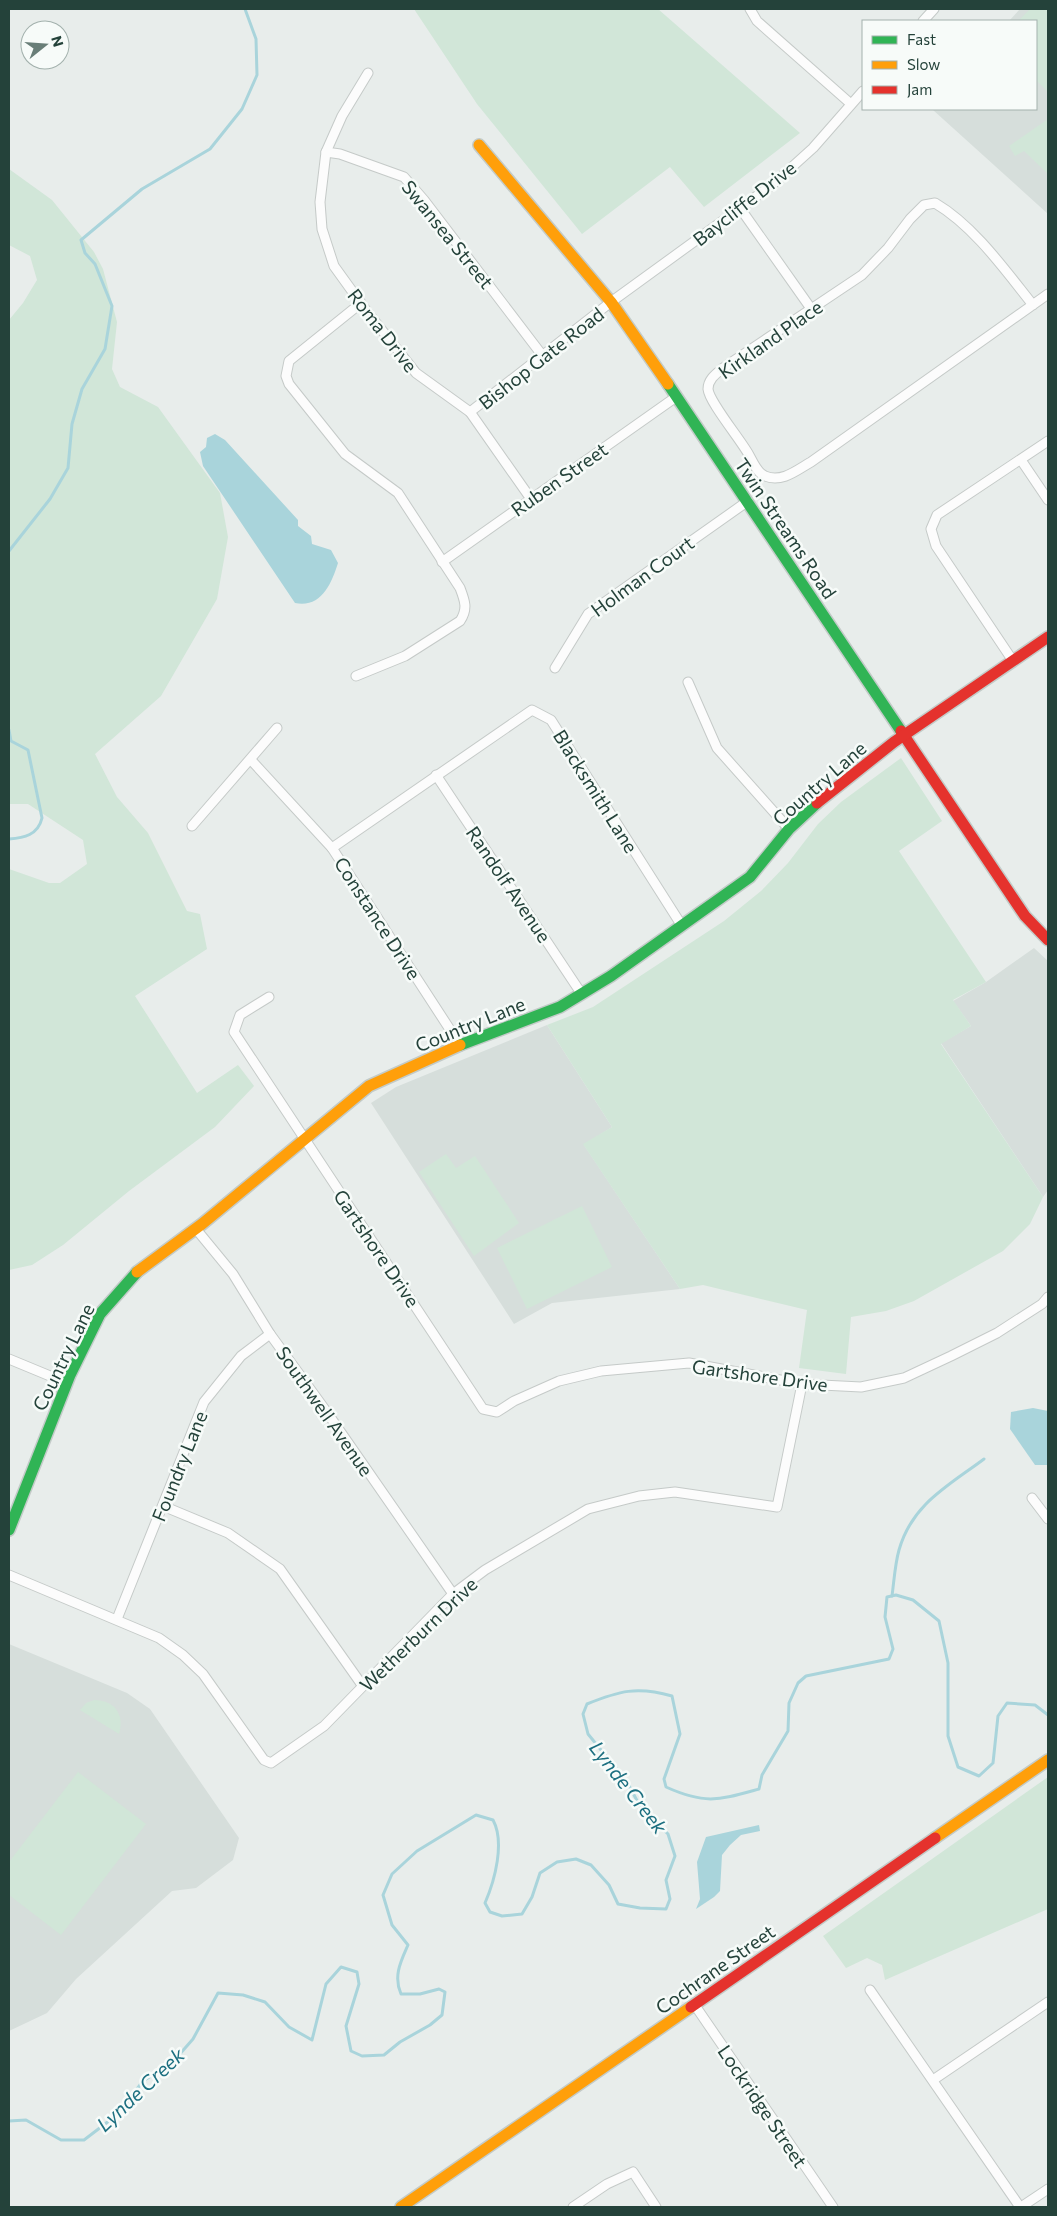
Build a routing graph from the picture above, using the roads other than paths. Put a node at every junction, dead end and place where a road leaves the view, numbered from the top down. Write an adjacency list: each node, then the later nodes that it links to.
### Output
1 (750, 9): 6 (street)
2 (934, 9): 3 (street)
3 (924, 20)
4 (368, 73): 8 (street, Roma Drive)
5 (862, 91): 6 (street, Baycliffe Drive)
6 (851, 104): 9 (street, Baycliffe Drive)
7 (479, 146): 11 (street, Twin Streams Road)
8 (326, 152): 12 (street, Roma Drive); 15 (street, Swansea Street)
9 (740, 208): 11 (street, Baycliffe Drive); 14 (street)
10 (1048, 294): 13 (street, Kirkland Place)
11 (611, 302): 15 (street, Bishop Gate Road); 16 (street, Twin Streams Road)
12 (361, 303): 17 (street, Roma Drive); 23 (street)
13 (1033, 305): 14 (street, Kirkland Place); 14 (street, Kirkland Place)
14 (812, 310)
15 (542, 355): 17 (street, Bishop Gate Road)
16 (676, 396): 20 (street, Ruben Street); 22 (street, Twin Streams Road)
17 (470, 412): 20 (street, Roma Drive)
18 (1048, 440): 19 (street)
19 (1021, 460): 21 (street); 25 (street)
20 (531, 500): 23 (street, Ruben Street)
21 (1048, 500)
22 (748, 501): 26 (street, Holman Court); 30 (street, Twin Streams Road)
23 (442, 562): 27 (street)
24 (1048, 637): 25 (street, Country Lane)
25 (1013, 661): 30 (street, Country Lane)
26 (555, 668)
27 (356, 676)
28 (688, 682): 34 (street)
29 (277, 728): 31 (street)
30 (904, 736): 34 (street, Country Lane); 37 (street, Twin Streams Road)
31 (251, 760): 33 (street); 35 (street)
32 (436, 775): 35 (street, Constance Drive); 36 (street, Blacksmith Lane); 38 (street, Randolf Avenue)
33 (192, 826)
34 (789, 829): 36 (street, Country Lane)
35 (332, 848): 40 (street, Constance Drive)
36 (682, 926): 38 (street, Country Lane)
37 (1048, 940)
38 (581, 993): 40 (street, Country Lane)
39 (269, 996): 41 (street, Gartshore Drive)
40 (460, 1045): 41 (street, Country Lane)
41 (304, 1138): 42 (street, Country Lane); 47 (street, Gartshore Drive)
42 (196, 1229): 44 (street, Southwell Avenue); 46 (street, Country Lane)
43 (1048, 1297): 47 (street, Gartshore Drive)
44 (270, 1334): 49 (street, Foundry Lane); 53 (street, Southwell Avenue)
45 (9, 1359): 46 (street)
46 (67, 1383): 51 (street, Country Lane)
47 (802, 1384): 53 (street, Wetherburn Drive)
48 (1032, 1498): 50 (street)
49 (163, 1506): 54 (street, Foundry Lane); 55 (street)
50 (1048, 1520)
51 (9, 1530)
52 (9, 1575): 54 (street, Wetherburn Drive)
53 (453, 1594): 55 (street, Wetherburn Drive)
54 (117, 1619): 55 (street, Wetherburn Drive)
55 (362, 1685)
56 (1048, 1760): 59 (street, Cochrane Street)
57 (870, 1990): 60 (street)
58 (1048, 2002): 60 (street)
59 (694, 2004): 62 (street, Cochrane Street); 65 (street, Lockridge Street)
60 (933, 2080): 66 (street)
61 (1048, 2189): 66 (street)
62 (401, 2207)
63 (573, 2207): 64 (street)
64 (656, 2207)
65 (833, 2207)
66 (1020, 2207)

